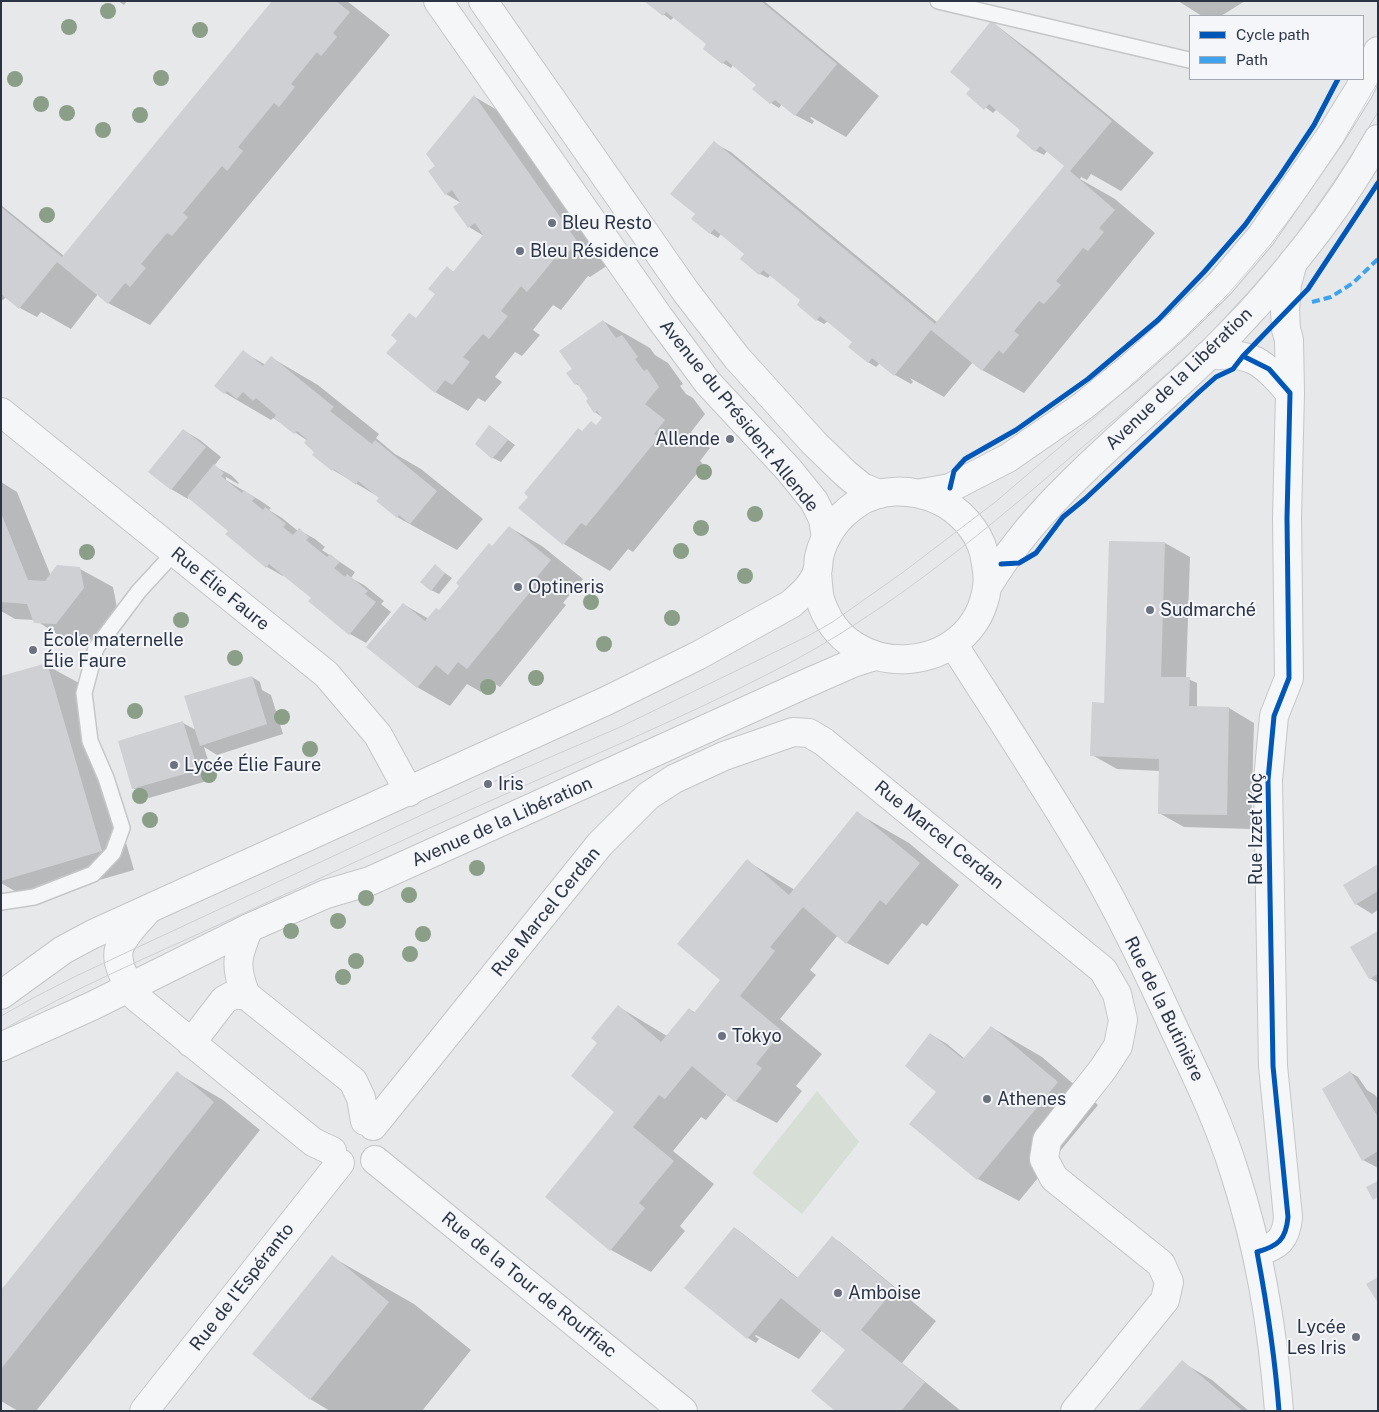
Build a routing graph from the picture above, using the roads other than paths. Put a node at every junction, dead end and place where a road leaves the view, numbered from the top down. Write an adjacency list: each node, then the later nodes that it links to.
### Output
1 (438, 1): 15 (street, Avenue du Président Allende)
2 (483, 1): 14 (street, Avenue du Président Allende)
3 (938, 1): 5 (lane)
4 (1378, 51): 6 (street)
5 (1189, 60)
6 (1364, 80)
7 (1364, 80): 13 (street)
8 (1378, 139): 9 (street, Avenue de la Libération)
9 (1293, 262): 10 (street, Avenue de la Libération); 11 (street, Rue Izzet Koç)
10 (1207, 356): 11 (street); 18 (street, Avenue de la Libération)
11 (1290, 393): 31 (street, Rue Izzet Koç)
12 (1, 412): 16 (street, Rue Élie Faure)
13 (922, 493): 14 (street); 18 (street)
14 (879, 494): 15 (street)
15 (826, 538): 17 (street)
16 (174, 552): 21 (street, Rue Élie Faure); 22 (lane)
17 (817, 573): 20 (street); 21 (street)
18 (987, 587): 19 (street)
19 (953, 644): 20 (street); 31 (street, Rue de la Butinière)
20 (875, 656): 24 (street, Avenue de la Libération)
21 (409, 792): 23 (street)
22 (1, 902)
23 (146, 911): 25 (street); 26 (street)
24 (249, 928): 25 (street, Avenue de la Libération); 27 (street)
25 (130, 987): 28 (street, Rue de la Tour de Rouffiac); 29 (street, Avenue de la Libération)
26 (1, 995)
27 (246, 995): 28 (street); 30 (street)
28 (191, 1043): 30 (street, Rue de la Tour de Rouffiac)
29 (1, 1047)
30 (348, 1135): 32 (street, Rue de l'Espéranto); 33 (street, Rue de la Tour de Rouffiac); 34 (street, Rue Marcel Cerdan)
31 (1257, 1252): 35 (street, Rue de la Butinière)
32 (144, 1411)
33 (683, 1411)
34 (1075, 1411)
35 (1279, 1411)

